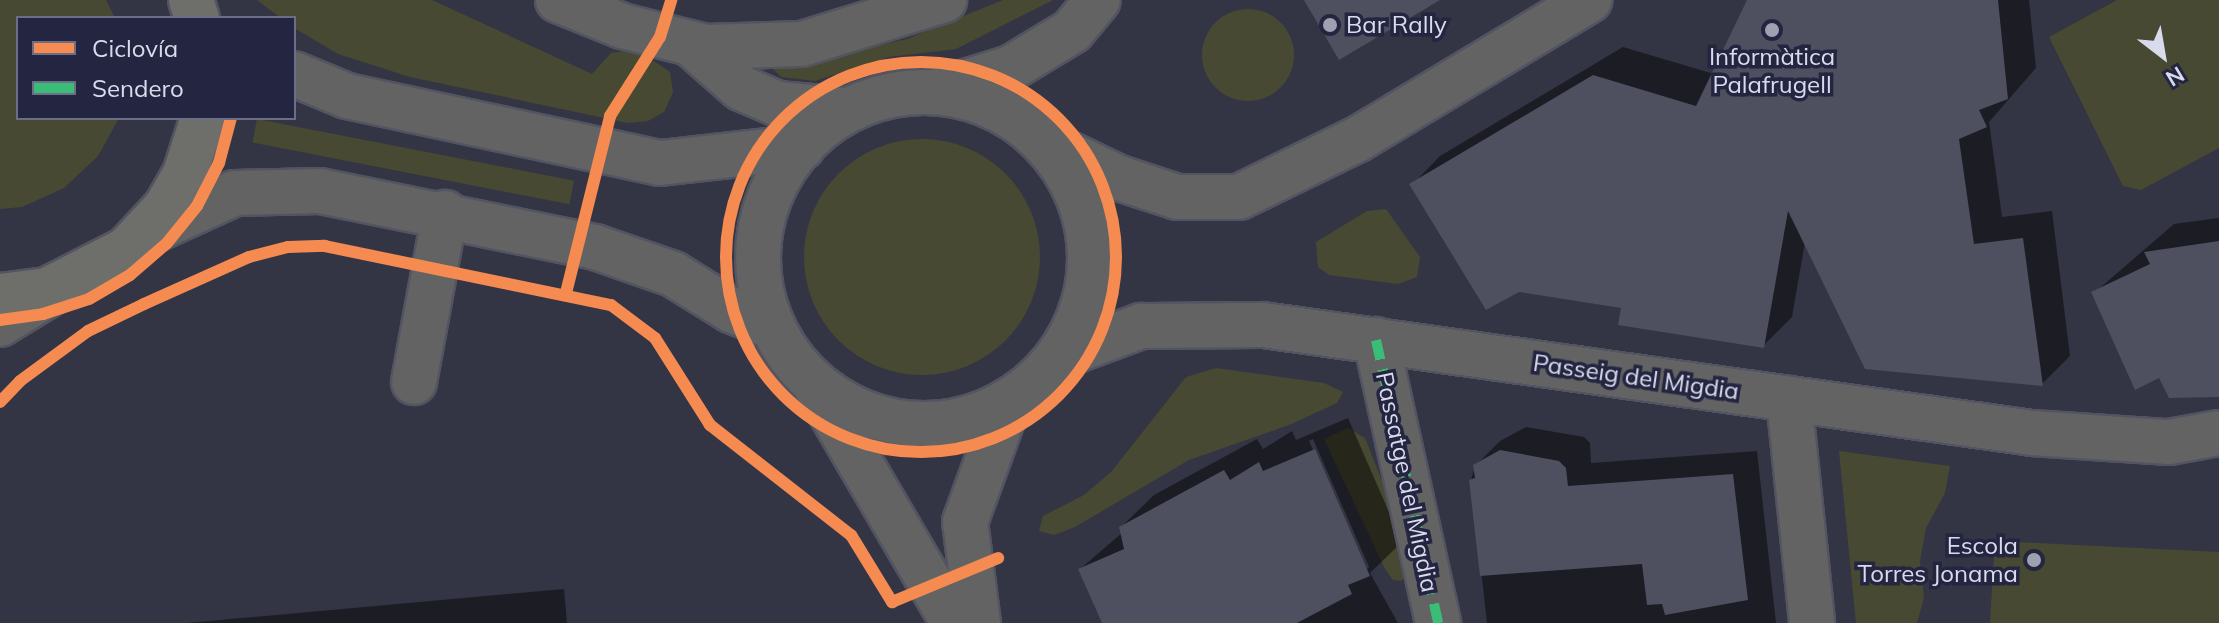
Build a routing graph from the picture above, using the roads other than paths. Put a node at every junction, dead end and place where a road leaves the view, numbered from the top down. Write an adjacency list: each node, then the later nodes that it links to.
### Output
1 (203, 0): 6 (street)
2 (558, 0): 7 (street)
3 (944, 0): 7 (street)
4 (1098, 0): 9 (street)
5 (1589, 0): 12 (street)
6 (218, 16)
7 (691, 44): 10 (street)
8 (296, 75): 13 (street)
9 (935, 91): 10 (street); 12 (street)
10 (845, 110): 13 (street)
11 (202, 120): 15 (main road)
12 (1046, 143): 21 (street)
13 (802, 147): 19 (street)
14 (445, 213): 15 (street); 19 (street); 22 (street)
15 (141, 236): 16 (main road)
16 (74, 280): 17 (main road); 18 (street)
17 (0, 296)
18 (0, 324)
19 (773, 327): 23 (street)
20 (1376, 340): 21 (street, Passeig del Migdia); 24 (street, Passeig del Migdia); 29 (street, Passatge del Migdia)
21 (1058, 357): 25 (street)
22 (414, 382)
23 (814, 384): 25 (street); 27 (street)
24 (1789, 399): 26 (street, Passeig del Migdia); 30 (street)
25 (1009, 401): 28 (street)
26 (2219, 433)
27 (954, 623)
28 (978, 623)
29 (1438, 623)
30 (1812, 623)

